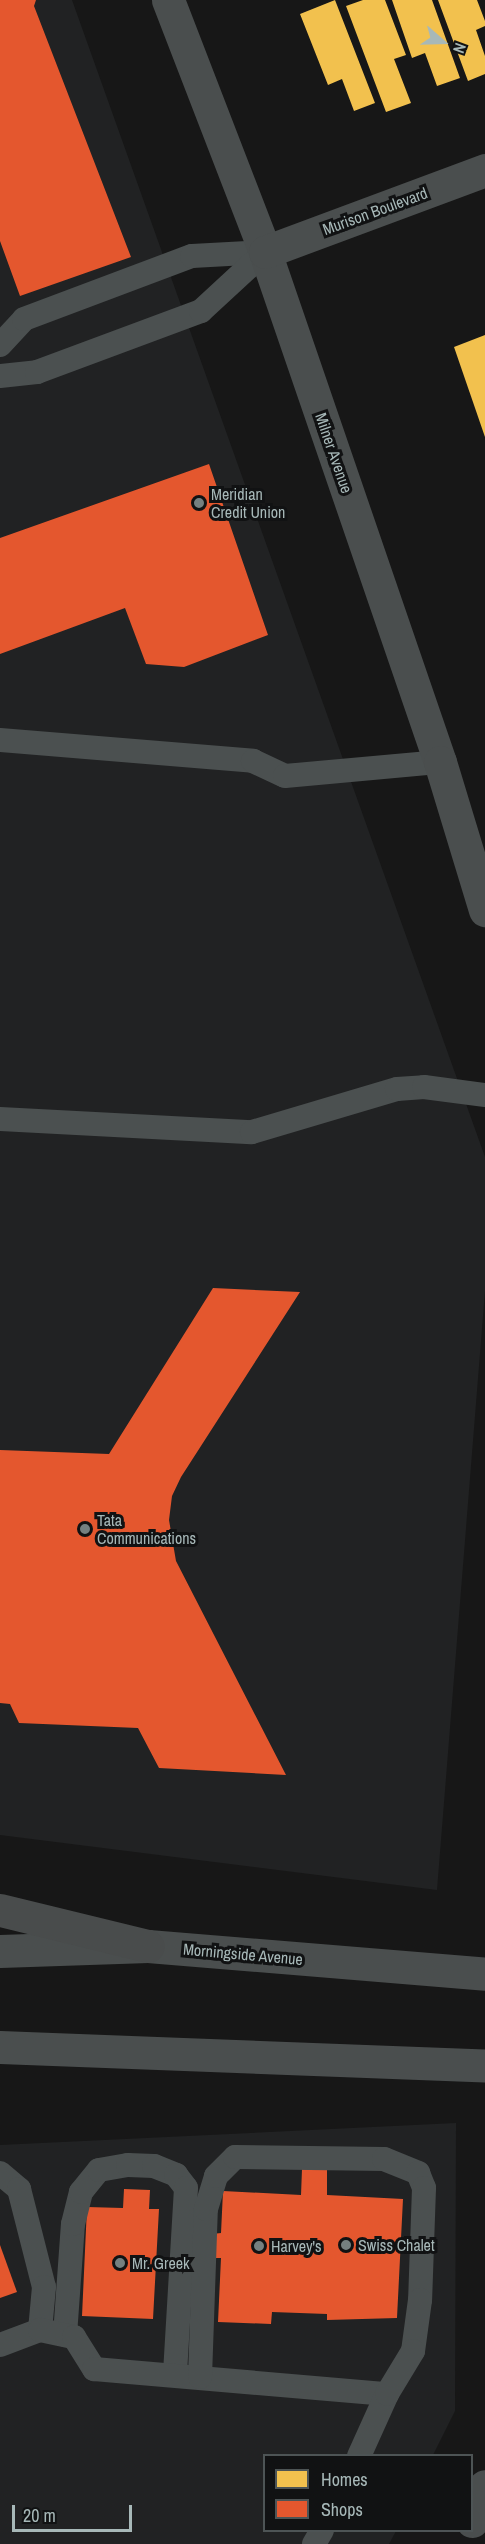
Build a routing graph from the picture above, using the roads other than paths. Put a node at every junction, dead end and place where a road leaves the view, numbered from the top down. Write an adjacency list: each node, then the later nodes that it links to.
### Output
1 (168, 0): 3 (main road, Milner Avenue)
2 (485, 170): 3 (main road, Murison Boulevard)
3 (265, 252): 4 (lane); 5 (lane); 7 (main road, Milner Avenue)
4 (0, 345)
5 (0, 376)
6 (0, 740): 7 (lane)
7 (440, 762): 8 (main road, Milner Avenue)
8 (485, 910)
9 (485, 1095): 10 (lane)
10 (0, 1119)
11 (0, 1910): 12 (highway)
12 (148, 1946): 13 (main road, Morningside Avenue); 14 (main road, Morningside Avenue)
13 (0, 1951)
14 (485, 1974)
15 (0, 2047): 16 (main road)
16 (485, 2066)
17 (0, 2173): 18 (lane)
18 (40, 2330): 19 (lane); 20 (lane)
19 (66, 2335): 21 (lane); 21 (lane)
20 (0, 2345)
21 (175, 2375): 22 (lane)
22 (200, 2377): 23 (lane); 23 (lane)
23 (387, 2394): 24 (lane)
24 (360, 2454)
25 (485, 2486): 26 (main road)
26 (473, 2516)

